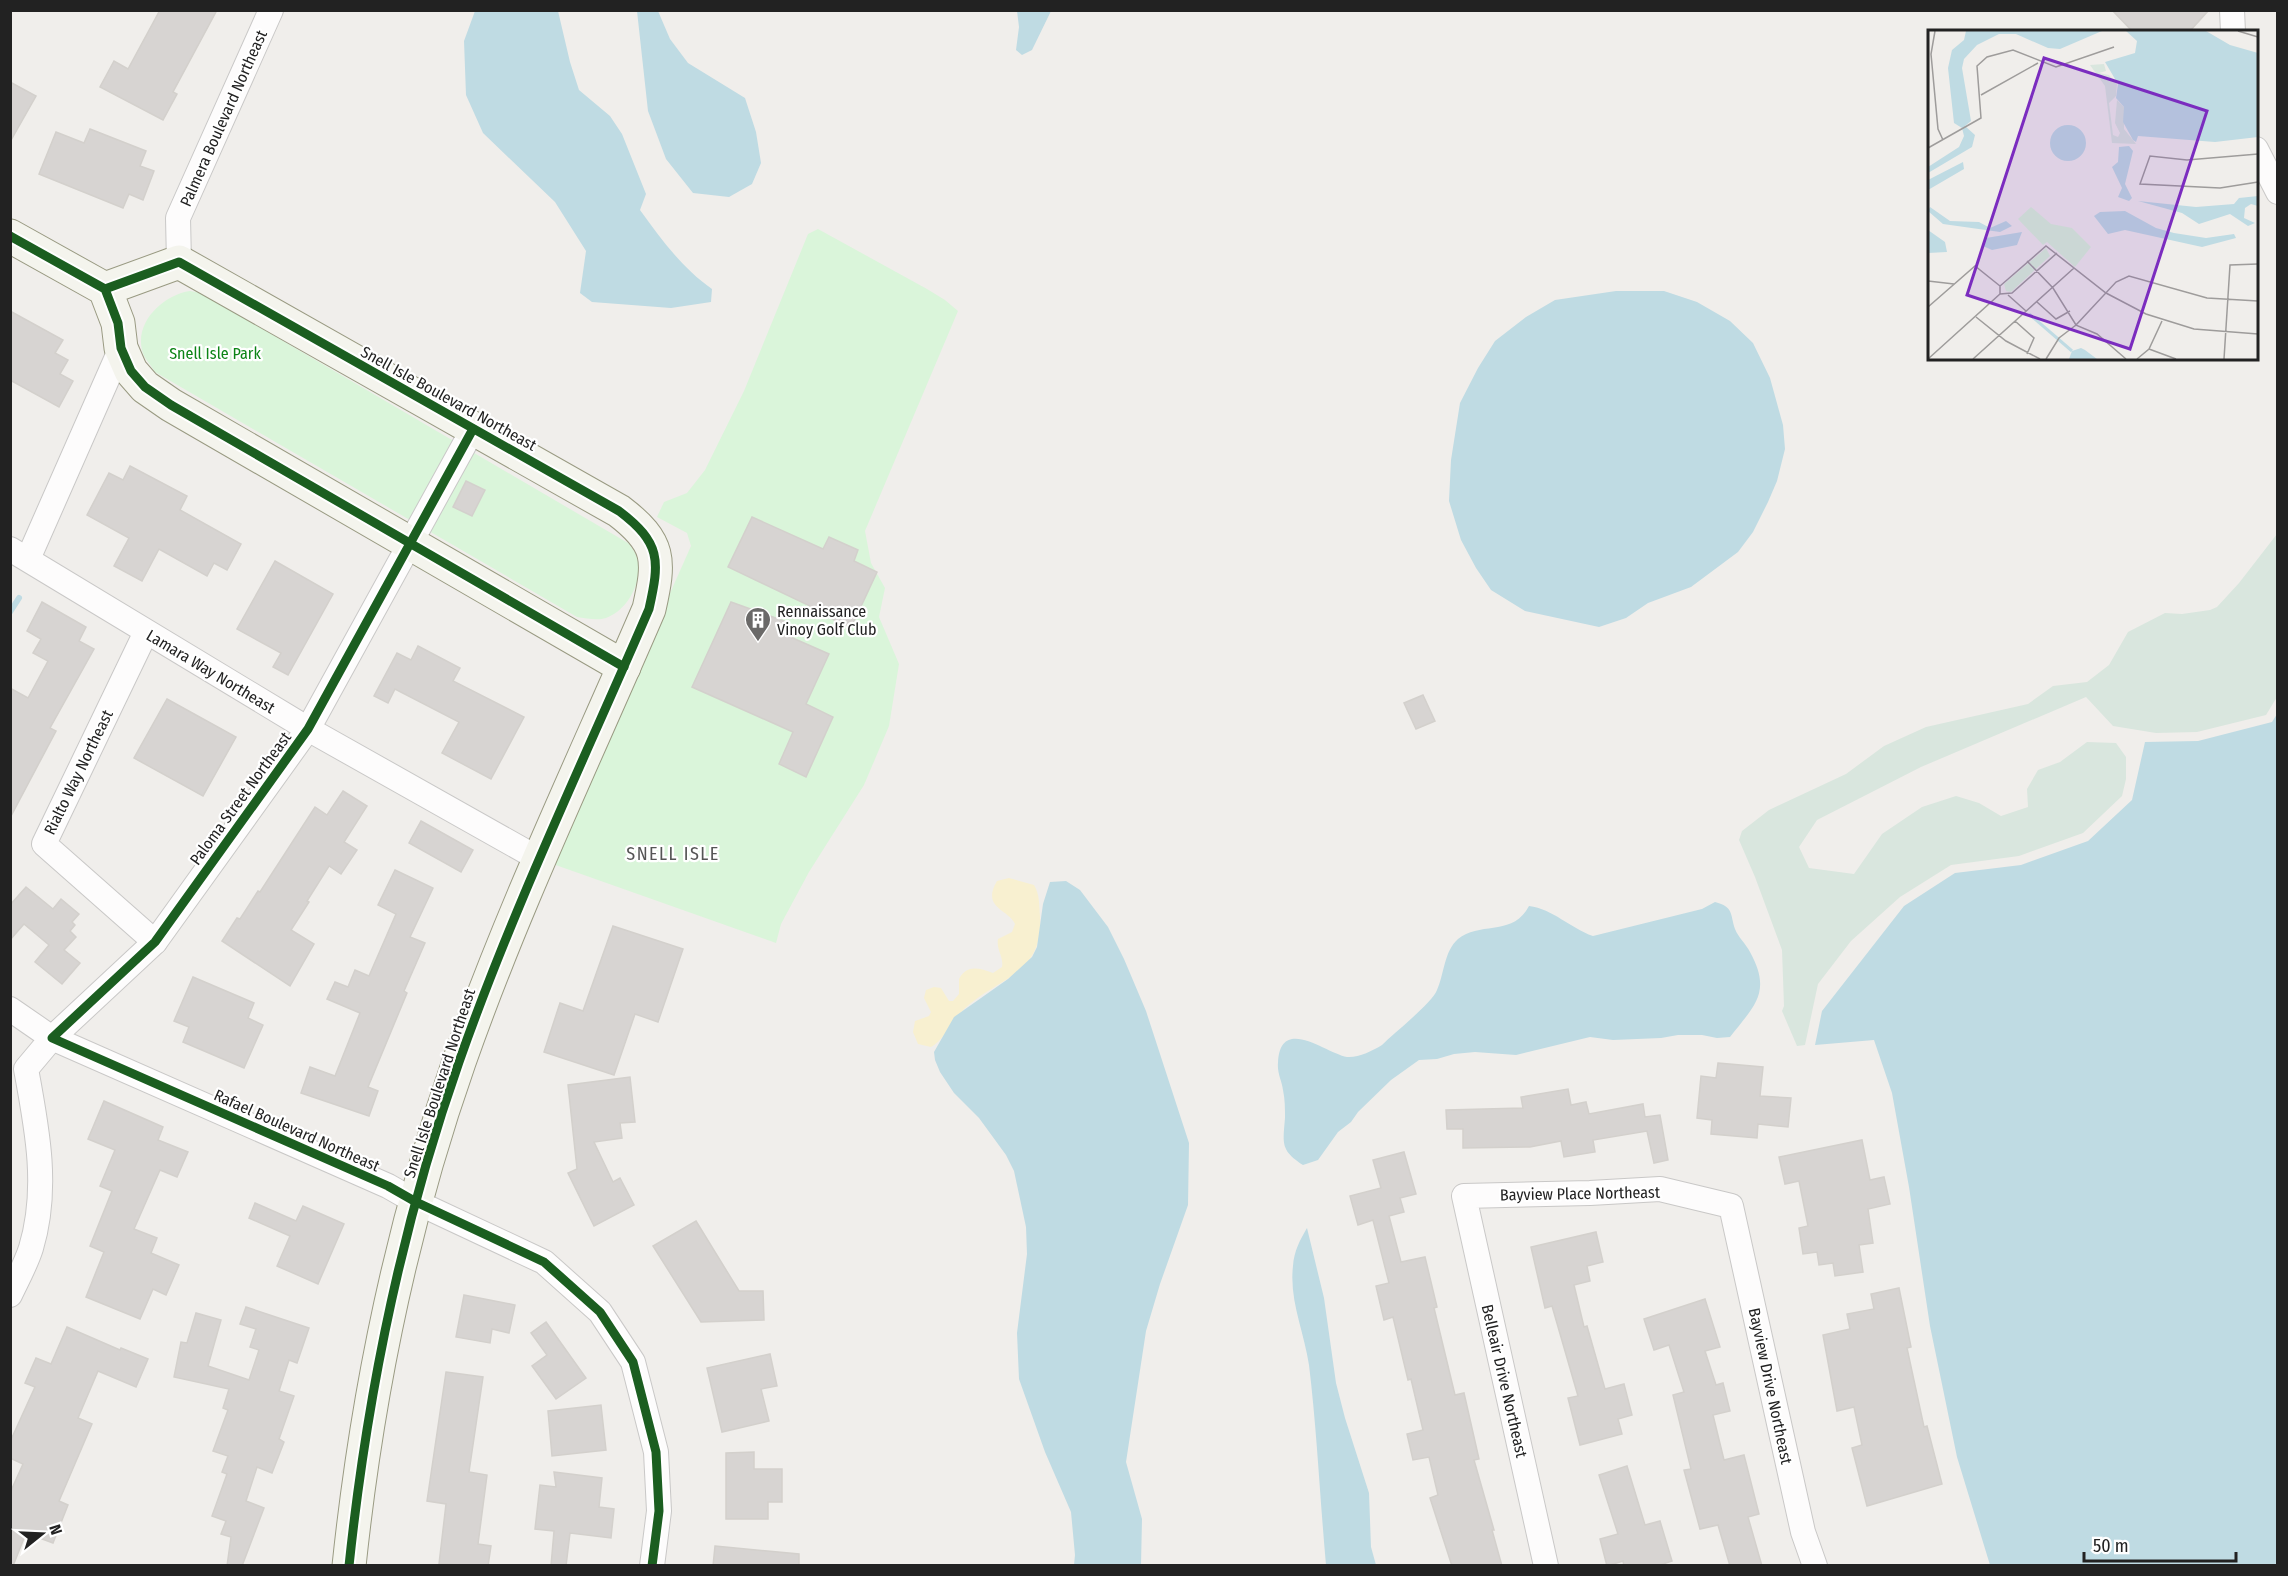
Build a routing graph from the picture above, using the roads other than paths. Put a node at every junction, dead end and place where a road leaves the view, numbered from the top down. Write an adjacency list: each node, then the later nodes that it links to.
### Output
1 (271, 10): 7 (street, Palmera Boulevard Northeast)
2 (2232, 10): 3 (street)
3 (2233, 30)
4 (2258, 153): 5 (street)
5 (2277, 192)
6 (10, 236): 8 (street)
7 (179, 262): 8 (street); 10 (street, Snell Isle Boulevard Northeast)
8 (105, 289): 9 (street)
9 (122, 348): 11 (street); 12 (street)
10 (473, 429): 11 (street, Paloma Street Northeast); 14 (street, Snell Isle Boulevard Northeast)
11 (411, 544): 14 (street); 15 (street, Paloma Street Northeast)
12 (19, 554): 13 (street, Lamara Way Northeast)
13 (146, 632): 15 (street, Lamara Way Northeast); 17 (street, Rialto Way Northeast)
14 (624, 667): 16 (street, Snell Isle Boulevard Northeast)
15 (308, 729): 16 (street, Lamara Way Northeast); 17 (street, Paloma Street Northeast)
16 (539, 859): 21 (street, Snell Isle Boulevard Northeast)
17 (156, 942): 19 (street, Paloma Street Northeast)
18 (10, 1009): 19 (street, Rafael Boulevard Northeast)
19 (52, 1038): 21 (street, Rafael Boulevard Northeast); 23 (street, Paloma Street Northeast)
20 (1464, 1196): 22 (street, Bayview Place Northeast); 26 (street, Belleair Drive Northeast)
21 (416, 1202): 24 (street, Snell Isle Boulevard Northeast); 25 (street, Rafael Boulevard Northeast)
22 (1731, 1206): 27 (street, Bayview Drive Northeast)
23 (10, 1295)
24 (349, 1566)
25 (652, 1566)
26 (1546, 1566)
27 (1815, 1566)

